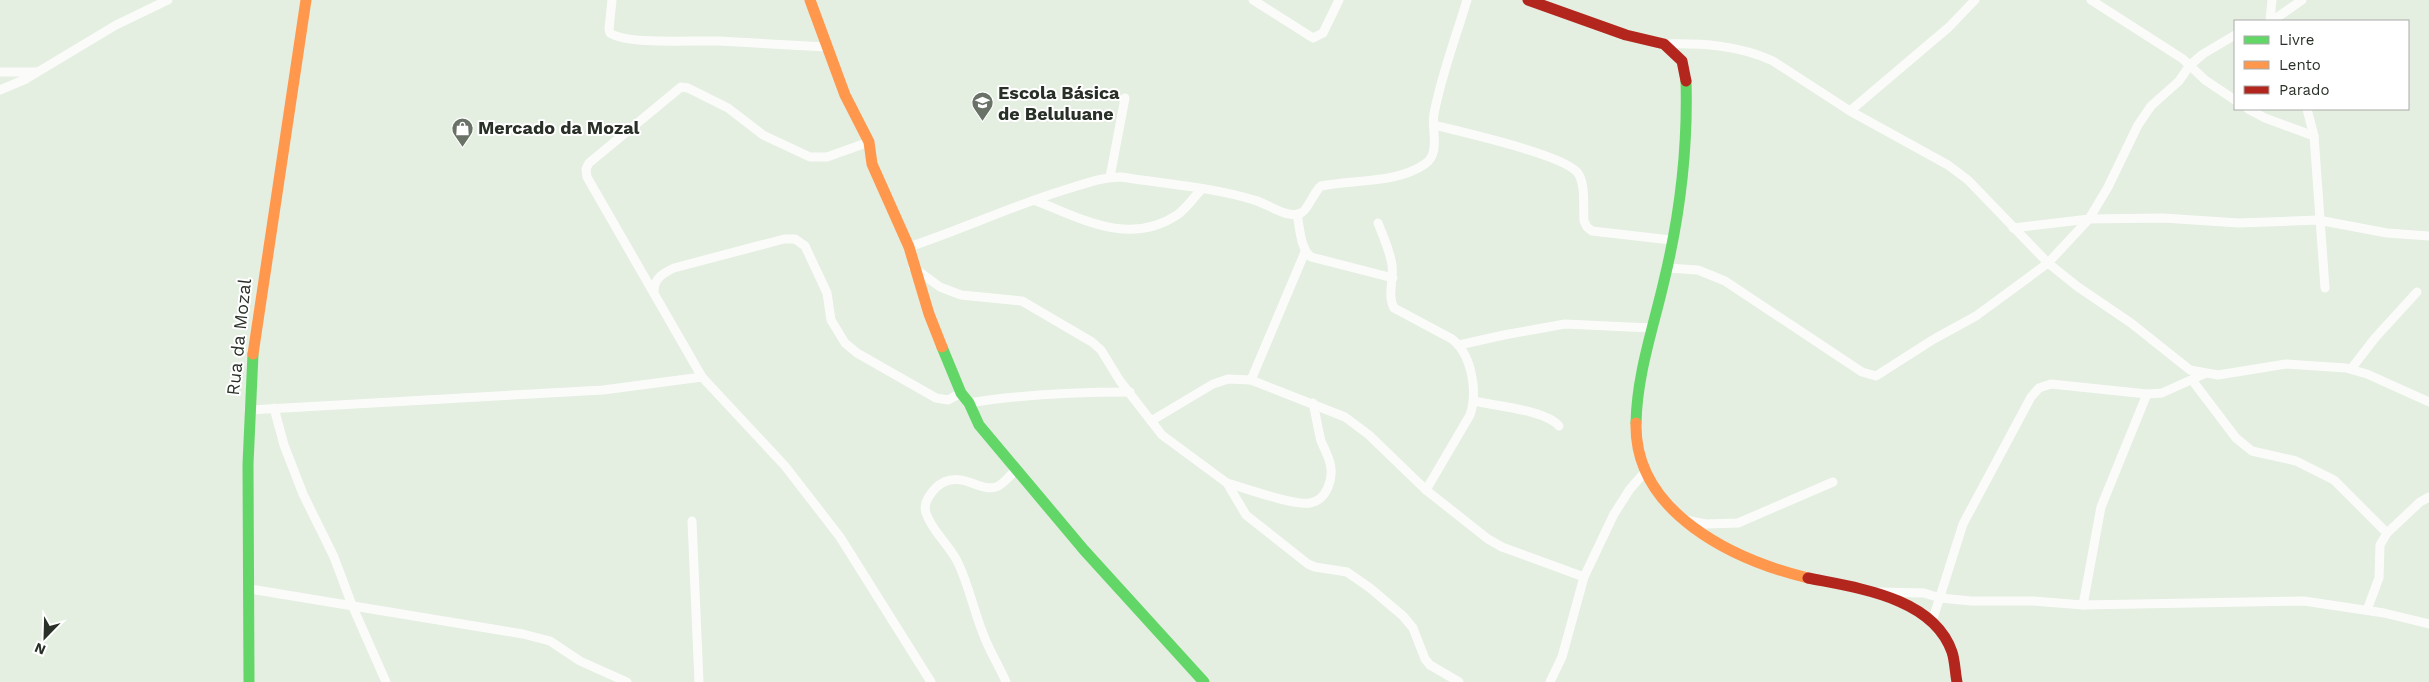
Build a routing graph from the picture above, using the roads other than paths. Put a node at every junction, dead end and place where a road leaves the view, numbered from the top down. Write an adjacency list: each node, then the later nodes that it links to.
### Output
1 (168, 0): 20 (street)
2 (305, 0): 2 (street); 64 (street, Rua da Mozal)
3 (612, 0): 17 (street)
4 (810, 0): 17 (street)
5 (1253, 0): 6 (street)
6 (1339, 0)
7 (1467, 0): 27 (street)
8 (1528, 0): 16 (street)
9 (1975, 0): 26 (street)
10 (2090, 0): 18 (street)
11 (2272, 0): 13 (street)
12 (2302, 0): 14 (street)
13 (2273, 20)
14 (2274, 20)
15 (2234, 36): 18 (street)
16 (1664, 44): 26 (street); 39 (street)
17 (826, 47): 29 (street)
18 (2190, 65): 23 (street); 34 (street)
19 (0, 72): 20 (street)
20 (36, 72): 21 (street)
21 (0, 90)
22 (1125, 98): 30 (street)
23 (2234, 99)
24 (2250, 110): 28 (street)
25 (2307, 110): 28 (street)
26 (1850, 111): 37 (street)
27 (1434, 125): 33 (street); 39 (street)
28 (2314, 136): 35 (street)
29 (868, 142): 40 (street); 48 (street)
30 (1110, 177): 31 (street); 32 (street)
31 (1200, 190): 32 (street); 33 (street)
32 (1034, 200): 40 (street)
33 (1297, 214): 41 (street)
34 (2089, 219): 35 (street); 37 (street); 42 (street)
35 (2318, 220): 38 (street); 46 (street)
36 (1378, 223): 45 (street)
37 (2013, 228): 42 (street)
38 (2429, 236)
39 (1671, 240): 44 (street)
40 (909, 247): 43 (street)
41 (1305, 252): 45 (street); 54 (street)
42 (2048, 263): 44 (street); 52 (street)
43 (912, 266): 56 (street); 57 (street)
44 (1667, 268): 49 (street)
45 (1392, 278): 50 (street)
46 (2325, 288)
47 (2416, 292): 51 (street)
48 (654, 293): 53 (street); 57 (street)
49 (1651, 328): 50 (street); 68 (street)
50 (1460, 345): 59 (street)
51 (2351, 369): 52 (street); 60 (street)
52 (2204, 374): 55 (street)
53 (702, 377): 63 (street); 85 (street)
54 (1251, 380): 62 (street); 65 (street)
55 (2192, 380): 58 (street); 75 (street)
56 (1130, 392): 61 (street); 65 (street)
57 (961, 393): 61 (street)
58 (2147, 394): 79 (street); 81 (street)
59 (1474, 402): 66 (street); 71 (street)
60 (2429, 402)
61 (969, 403): 67 (street)
62 (1313, 403): 70 (street); 71 (street)
63 (274, 408): 64 (street); 80 (street)
64 (249, 410): 77 (street, Rua da Mozal)
65 (1150, 421): 70 (street)
66 (1559, 426)
67 (1016, 470): 90 (street); 91 (street)
68 (1644, 473): 74 (street); 76 (street)
69 (1833, 482): 74 (street)
70 (1226, 483): 92 (street)
71 (1426, 490): 76 (street)
72 (2429, 497): 75 (street)
73 (692, 521): 89 (street)
74 (1702, 528): 78 (street)
75 (2387, 533): 82 (street)
76 (1584, 577): 93 (street)
77 (250, 589): 80 (street); 86 (street, Rua da Mozal)
78 (1870, 592): 79 (street); 83 (street)
79 (1940, 598): 81 (street); 83 (street)
80 (352, 605): 87 (street); 88 (street)
81 (2083, 605): 82 (street)
82 (2367, 610): 84 (street)
83 (1932, 622): 94 (street)
84 (2429, 624)
85 (928, 680)
86 (249, 682)
87 (386, 682)
88 (627, 682)
89 (699, 682)
90 (1006, 682)
91 (1204, 682)
92 (1460, 682)
93 (1550, 682)
94 (1957, 682)

